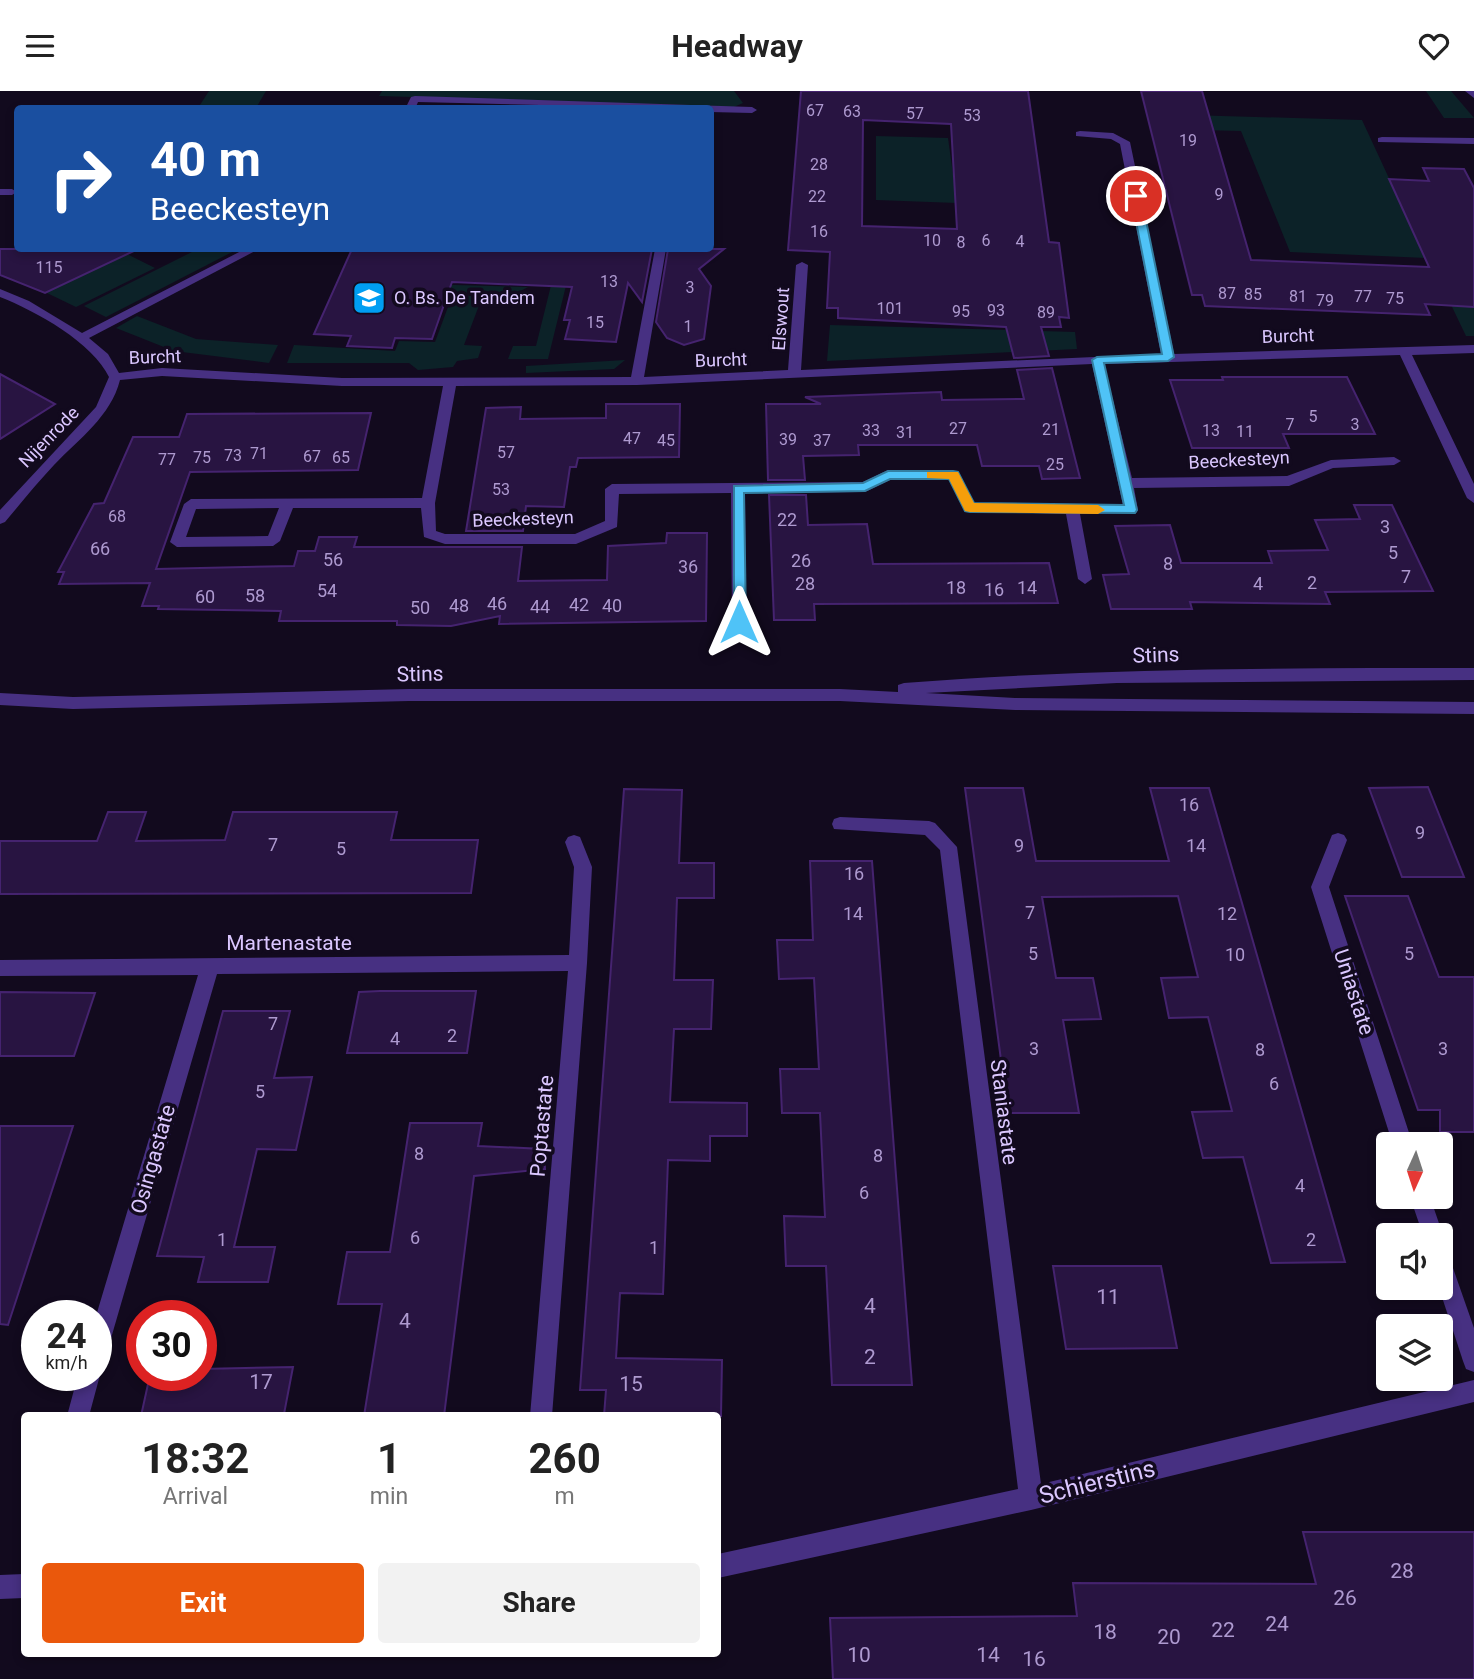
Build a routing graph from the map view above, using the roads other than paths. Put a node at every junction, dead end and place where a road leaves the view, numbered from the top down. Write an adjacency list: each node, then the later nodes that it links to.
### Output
1 (412, 105): 2 (street)
2 (599, 105)
3 (714, 109): 4 (street)
4 (752, 110)
5 (1080, 134): 17 (street)
6 (1382, 140): 7 (street)
7 (1474, 141)
8 (0, 192): 9 (street)
9 (12, 192)
10 (247, 252): 14 (street)
11 (660, 252): 21 (street)
12 (802, 265): 19 (street, Elswout)
13 (0, 293): 14 (street, Burcht)
14 (79, 339): 20 (street, Burcht)
15 (1474, 349): 16 (street, Burcht)
16 (1404, 350): 17 (street, Burcht); 23 (street)
17 (1168, 357): 18 (street, Burcht)
18 (1097, 360): 19 (street, Burcht); 26 (street, Beeckesteyn)
19 (794, 375): 21 (street, Burcht)
20 (115, 377): 22 (street, Burcht); 32 (street, Nijenrode)
21 (637, 381): 22 (street, Burcht)
22 (450, 382): 30 (street, Beeckesteyn)
23 (1458, 459): 25 (street); 28 (street)
24 (1394, 461): 26 (street, Beeckesteyn)
25 (1474, 480)
26 (1126, 483): 31 (street, Beeckesteyn)
27 (738, 489): 30 (street, Beeckesteyn); 31 (street, Beeckesteyn); 34 (street)
28 (1474, 498)
29 (288, 503): 29 (street); 30 (street)
30 (428, 503)
31 (1072, 510): 33 (street)
32 (0, 519)
33 (1085, 579)
34 (739, 622)
35 (1474, 674): 36 (street, Stins)
36 (840, 695): 37 (street, Stins); 38 (street, Stins)
37 (0, 699)
38 (1474, 708)
39 (840, 824): 53 (street, Staniastate)
40 (1338, 840): 45 (street, Uniastate)
41 (574, 842): 42 (street, Poptastate)
42 (578, 963): 43 (street, Martenastate); 52 (street, Poptastate)
43 (210, 966): 44 (street, Martenastate); 47 (street, Osingastate)
44 (0, 968)
45 (1399, 1132)
46 (1453, 1297): 48 (street)
47 (111, 1300)
48 (1474, 1361)
49 (85, 1391): 51 (street)
50 (1474, 1391): 53 (street, Schierstins)
51 (79, 1412)
52 (541, 1412)
53 (1031, 1498): 54 (street, Schierstins)
54 (721, 1565)
55 (21, 1586): 56 (street)
56 (0, 1587)

